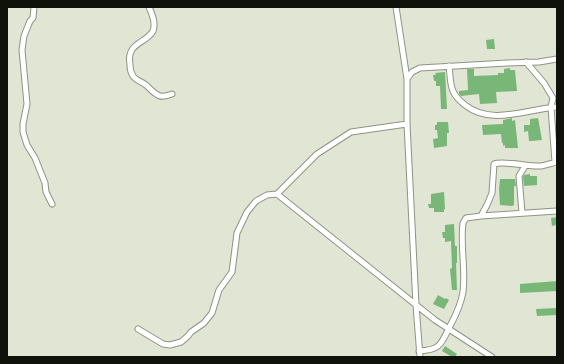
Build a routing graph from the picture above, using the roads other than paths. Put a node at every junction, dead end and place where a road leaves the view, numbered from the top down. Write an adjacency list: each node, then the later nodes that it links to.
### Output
1 (34, 7): 16 (street)
2 (149, 7): 10 (street)
3 (396, 7): 9 (street)
4 (557, 60): 6 (street)
5 (526, 62): 6 (street); 7 (street); 8 (street)
6 (539, 62): 8 (street)
7 (449, 66): 9 (street); 11 (street)
8 (535, 73): 11 (street)
9 (407, 79): 12 (street)
10 (172, 94)
11 (554, 107): 13 (street)
12 (407, 124): 15 (street); 20 (street)
13 (556, 162): 14 (street)
14 (525, 166): 18 (street); 19 (street)
15 (277, 194): 20 (street); 21 (street)
16 (52, 204)
17 (557, 211): 18 (street)
18 (522, 213): 19 (street)
19 (480, 216): 22 (street)
20 (416, 305): 22 (street); 23 (street)
21 (138, 329)
22 (449, 329): 23 (street); 24 (street)
23 (420, 354)
24 (491, 357)

